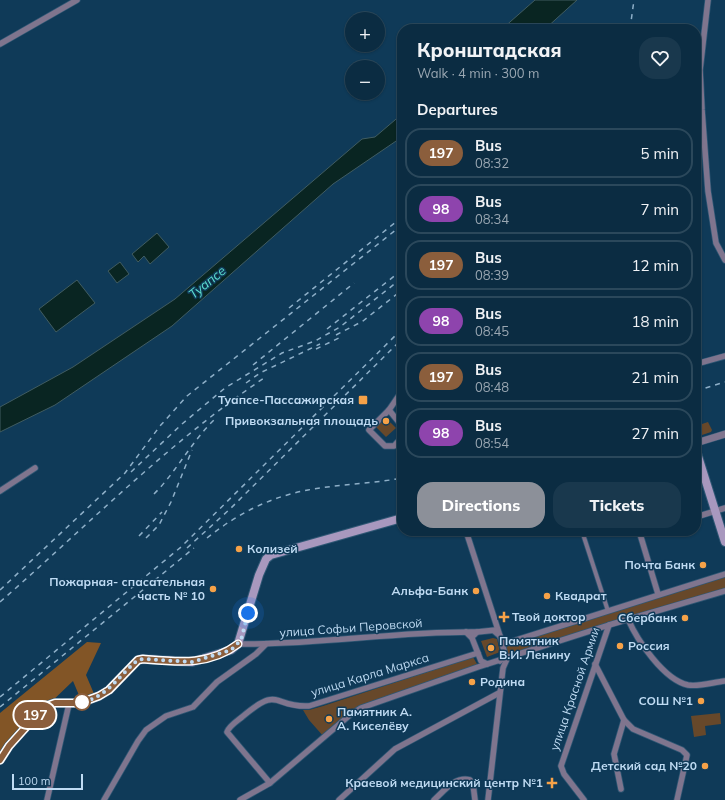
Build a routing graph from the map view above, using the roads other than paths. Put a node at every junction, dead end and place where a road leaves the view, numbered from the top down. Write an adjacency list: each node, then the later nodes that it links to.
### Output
1 (77, 0): 3 (street)
2 (708, 0): 4 (street)
3 (0, 44)
4 (701, 61)
5 (701, 88): 6 (street)
6 (704, 141): 7 (street); 8 (street)
7 (701, 142)
8 (725, 260)
9 (725, 356): 10 (street)
10 (701, 363)
11 (397, 398): 12 (street)
12 (389, 410): 13 (street); 16 (street)
13 (397, 420)
14 (725, 434): 15 (street)
15 (701, 441)
16 (397, 444)
17 (701, 465): 21 (main road)
18 (35, 468): 19 (street)
19 (0, 491)
20 (725, 508): 21 (street)
21 (716, 511): 22 (street); 27 (main road)
22 (701, 516)
23 (397, 519): 39 (main road)
24 (468, 536): 34 (street)
25 (584, 536): 31 (street)
26 (641, 536): 30 (street)
27 (725, 542)
28 (725, 574): 30 (street)
29 (725, 591): 32 (street)
30 (658, 594): 31 (street)
31 (608, 611): 37 (street)
32 (628, 619): 33 (street); 47 (street)
33 (609, 625): 43 (street); 45 (street, улица Красной Армии)
34 (496, 629): 36 (street, улица Софьи Перовской); 37 (street)
35 (466, 632): 36 (street, улица Софьи Перовской); 38 (street); 40 (street, улица Софьи Перовской)
36 (477, 632): 38 (street)
37 (501, 638): 43 (street)
38 (474, 641): 41 (street)
39 (238, 644): 40 (street, улица Софьи Перовской); 49 (main road)
40 (266, 644): 57 (street)
41 (478, 653): 42 (street); 54 (street, улица Карла Маркса)
42 (481, 661): 44 (street); 46 (street)
43 (503, 661): 44 (street); 48 (street)
44 (487, 664): 46 (street)
45 (595, 664): 50 (street); 63 (street, улица Красной Армии)
46 (478, 667): 54 (street)
47 (725, 681)
48 (499, 693): 59 (street); 62 (street)
49 (69, 704): 51 (main road); 56 (street)
50 (624, 720): 55 (street); 64 (street)
51 (9, 746): 52 (main road); 53 (main road)
52 (0, 754)
53 (0, 760)
54 (270, 783): 58 (street)
55 (622, 789)
56 (47, 800)
57 (104, 800)
58 (240, 800)
59 (339, 800)
60 (434, 800): 61 (street)
61 (475, 800)
62 (488, 800)
63 (584, 800)
64 (677, 800)

